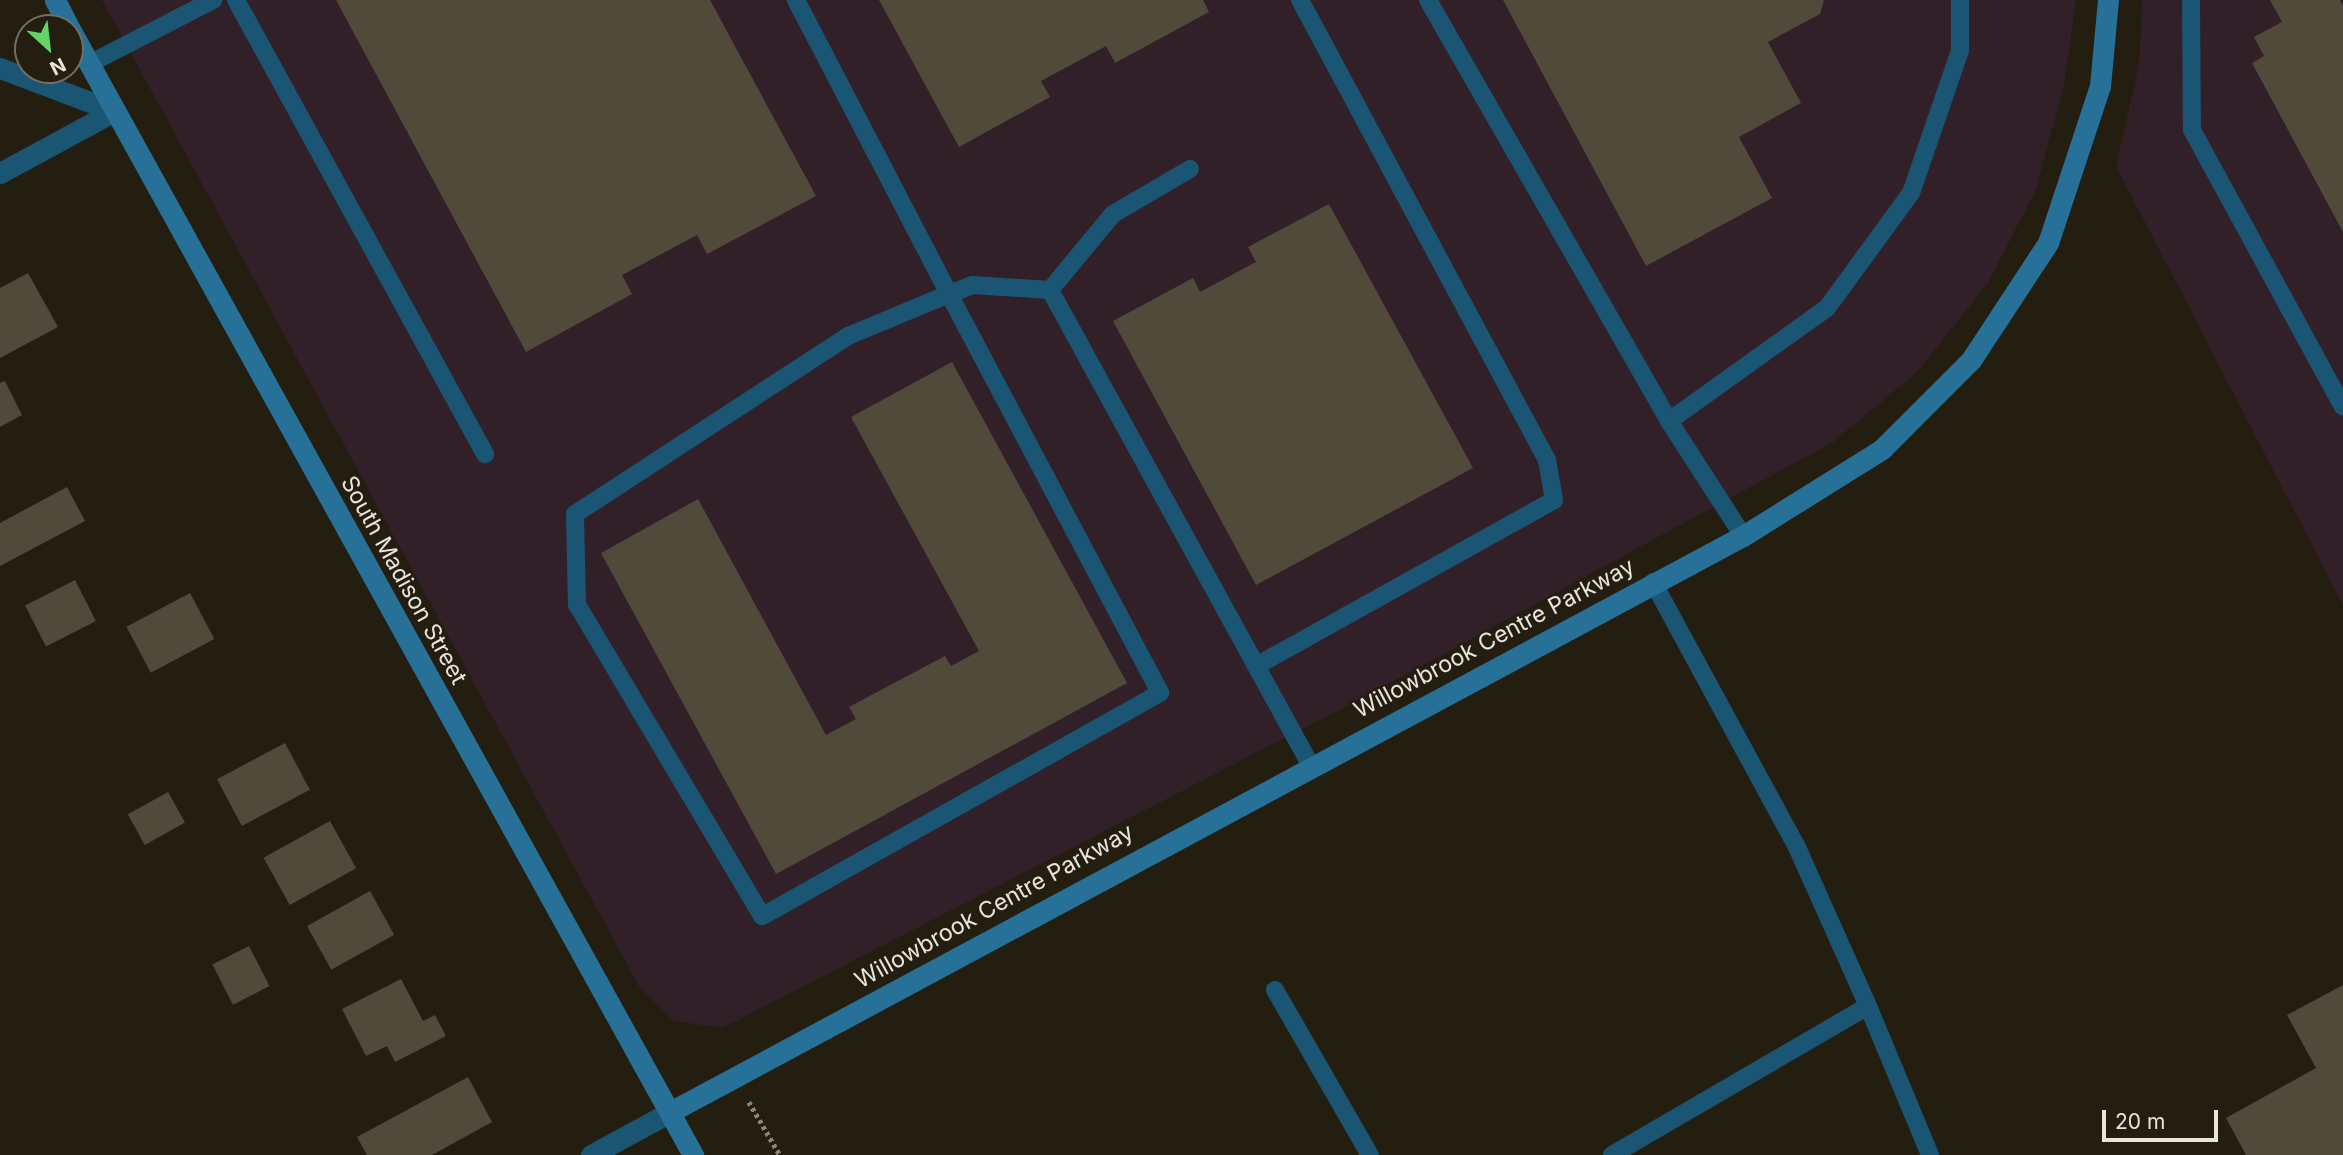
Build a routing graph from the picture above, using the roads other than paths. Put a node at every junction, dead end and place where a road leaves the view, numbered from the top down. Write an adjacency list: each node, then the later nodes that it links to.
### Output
1 (213, 0): 10 (lane)
2 (236, 0): 19 (lane)
3 (796, 0): 16 (lane)
4 (1300, 0): 22 (lane)
5 (1428, 0): 18 (lane)
6 (1960, 0): 18 (lane)
7 (2108, 0): 20 (street, Willowbrook Centre Parkway)
8 (2191, 0): 17 (lane)
9 (84, 56): 10 (street, South Madison Street)
10 (89, 65): 12 (street, South Madison Street)
11 (0, 68): 12 (street)
12 (114, 111): 14 (street); 26 (street, South Madison Street)
13 (1190, 169): 15 (lane)
14 (0, 173)
15 (1050, 290): 16 (lane); 22 (lane)
16 (949, 294): 16 (lane)
17 (2343, 407)
18 (1669, 421): 20 (lane)
19 (485, 454)
20 (1743, 536): 21 (street, Willowbrook Centre Parkway)
21 (1653, 582): 23 (street, Willowbrook Centre Parkway); 25 (lane)
22 (1256, 666): 23 (lane)
23 (1311, 766): 26 (street, Willowbrook Centre Parkway)
24 (1275, 990): 29 (lane)
25 (1868, 1006): 30 (lane); 31 (lane)
26 (670, 1112): 27 (street); 28 (street, South Madison Street)
27 (592, 1155)
28 (693, 1155)
29 (1370, 1155)
30 (1612, 1155)
31 (1930, 1155)

